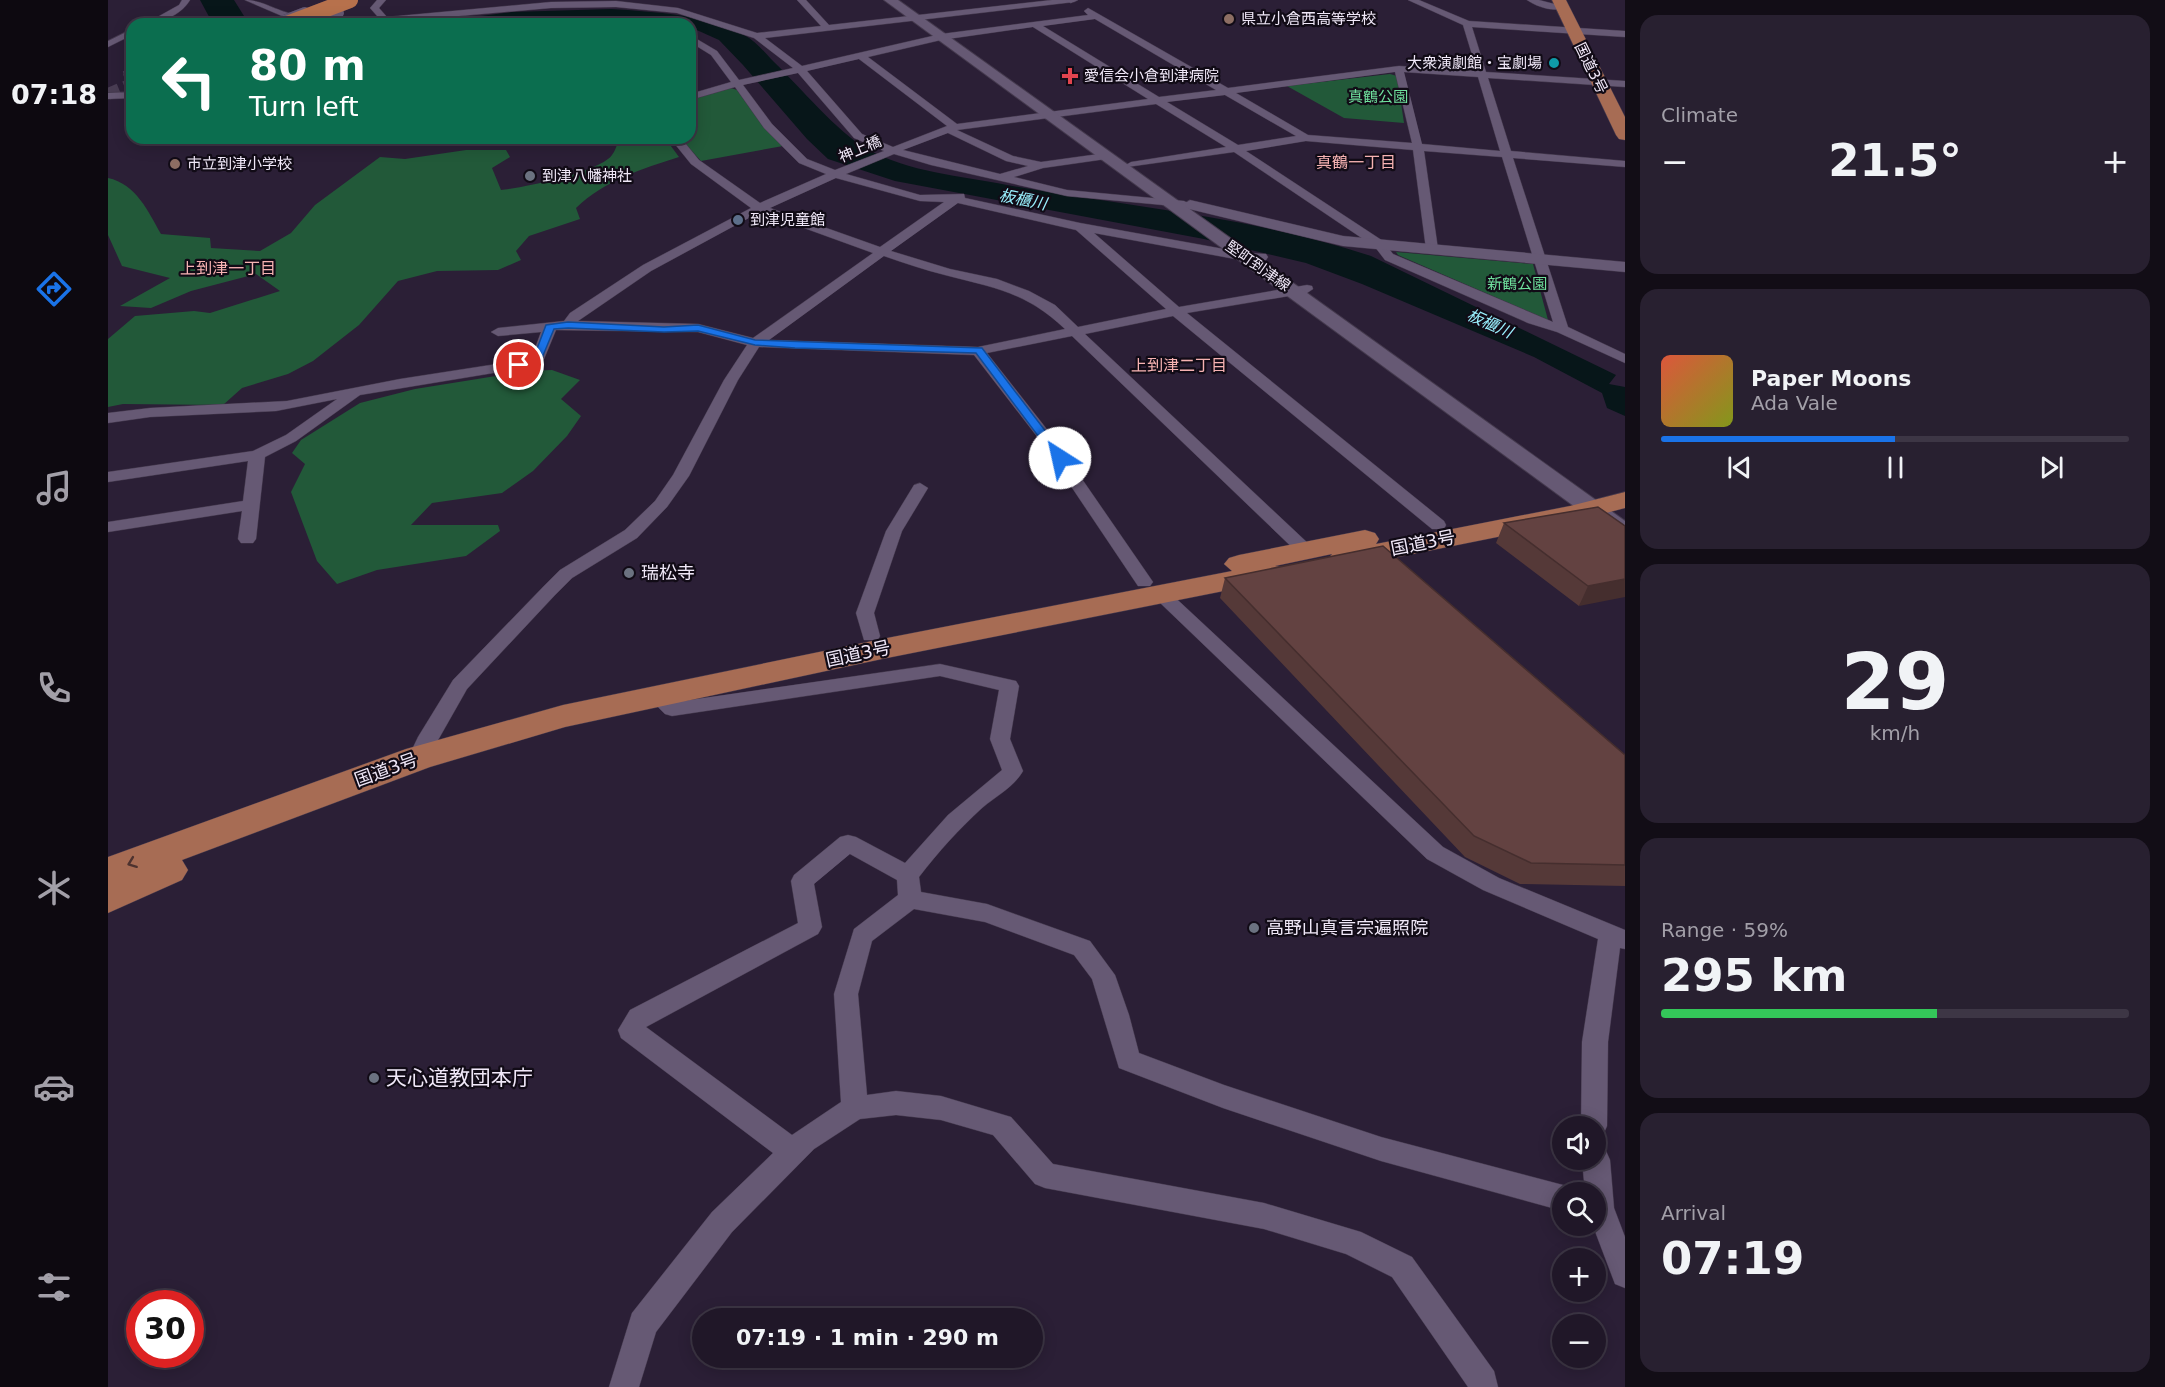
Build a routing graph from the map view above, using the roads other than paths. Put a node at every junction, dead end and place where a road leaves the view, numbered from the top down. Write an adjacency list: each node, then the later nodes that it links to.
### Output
1 (186, 0): 18 (street)
2 (249, 0): 20 (street)
3 (335, 0): 19 (street, bridge)
4 (382, 0): 24 (street)
5 (801, 0): 28 (street)
6 (890, 0): 17 (main road, 堅町到津線)
7 (903, 0): 17 (main road, 堅町到津線)
8 (989, 0): 15 (street)
9 (1072, 0): 15 (street); 16 (street)
10 (1412, 0): 26 (street)
11 (1531, 0): 14 (street)
12 (355, 2): 21 (highway, bridge); 22 (highway, bridge); 23 (street, bridge)
13 (616, 2): 25 (street); 33 (street)
14 (1565, 2): 29 (highway, 国道3号); 30 (highway, 国道3号)
15 (1002, 8): 17 (street)
16 (1097, 16): 27 (street); 44 (street)
17 (920, 17): 28 (street); 34 (main road, 堅町到津線)
18 (161, 18)
19 (290, 18)
20 (298, 18)
21 (306, 18)
22 (314, 18)
23 (326, 18)
24 (384, 18)
25 (426, 18)
26 (1467, 24): 29 (street); 40 (street)
27 (1035, 25): 34 (street); 49 (street)
28 (827, 28): 33 (street)
29 (1574, 31): 30 (street); 41 (highway, 国道3号)
30 (1591, 32): 31 (street); 43 (highway, 国道3号)
31 (1625, 34)
32 (126, 35): 36 (street)
33 (757, 36): 39 (street)
34 (946, 36): 37 (street); 50 (main road, 堅町到津線)
35 (696, 42): 42 (street)
36 (108, 44)
37 (861, 56): 39 (street); 51 (street)
38 (1399, 69): 40 (street, 神上橋); 44 (street, 神上橋); 55 (street)
39 (795, 70): 42 (street); 57 (street)
40 (1483, 74): 41 (street, 神上橋); 58 (street)
41 (1598, 82): 43 (street, 神上橋); 52 (highway, 国道3号)
42 (741, 83): 45 (street); 63 (street)
43 (1621, 84): 48 (highway, 国道3号)
44 (1227, 93): 49 (street, 神上橋); 53 (street)
45 (696, 95)
46 (108, 96): 47 (street)
47 (126, 98)
48 (1625, 98)
49 (1156, 100): 50 (street, 神上橋); 56 (street)
50 (1054, 114): 51 (street, 神上橋); 59 (main road, 堅町到津線); 62 (main road, 堅町到津線)
51 (952, 129): 57 (street, 神上橋); 61 (street)
52 (1625, 135)
53 (1305, 138): 55 (street); 56 (street)
54 (680, 144): 67 (street)
55 (1418, 148): 58 (street); 70 (street)
56 (1236, 149): 62 (street); 69 (street)
57 (894, 150): 63 (street, 神上橋); 64 (street)
58 (1506, 155): 60 (street); 73 (street)
59 (1106, 156): 61 (street); 66 (main road, 堅町到津線)
60 (1625, 164)
61 (1041, 165): 64 (street)
62 (1131, 165): 66 (main road, 堅町到津線)
63 (837, 175): 65 (street); 67 (street, 神上橋)
64 (1002, 177): 66 (street)
65 (957, 198): 68 (street); 71 (street)
66 (1184, 207): 69 (street); 72 (main road, 堅町到津線); 72 (main road, 堅町到津線)
67 (759, 208): 71 (street); 77 (street, 神上橋)
68 (1080, 227): 72 (street); 76 (street)
69 (1379, 244): 70 (street); 79 (street)
70 (1432, 249): 73 (street)
71 (882, 252): 80 (street); 82 (street)
72 (1246, 254): 75 (main road, 堅町到津線)
73 (1538, 259): 74 (street); 79 (street)
74 (1625, 267)
75 (1301, 290): 76 (street); 90 (main road, 堅町到津線)
76 (1176, 311): 80 (street); 92 (street)
77 (568, 325): 78 (street); 82 (street)
78 (550, 327): 81 (street); 85 (street)
79 (1562, 329): 84 (street)
80 (1076, 331): 83 (street); 95 (street)
81 (498, 332)
82 (755, 342): 83 (street); 99 (street)
83 (978, 351): 96 (street)
84 (1625, 359)
85 (360, 390): 86 (street); 87 (street)
86 (108, 418)
87 (257, 454): 88 (street); 91 (street)
88 (108, 477)
89 (920, 488): 97 (street)
90 (1610, 503): 92 (highway, 国道3号); 96 (highway, 国道3号)
91 (251, 505): 93 (street); 94 (street)
92 (1438, 525): 95 (highway, 国道3号)
93 (108, 527)
94 (247, 539)
95 (1306, 551): 96 (highway, 国道3号)
96 (1153, 588): 97 (highway, 国道3号); 98 (highway, 国道3号); 105 (street)
97 (871, 636): 99 (highway, 国道3号)
98 (657, 696): 99 (highway, 国道3号); 103 (street)
99 (423, 747): 100 (highway, 国道3号); 101 (highway, 国道3号)
100 (255, 818): 102 (highway, 国道3号, one-way to 102); 104 (highway)
101 (108, 849)
102 (108, 872)
103 (909, 887): 106 (street); 108 (street); 109 (street)
104 (108, 898)
105 (1618, 937): 107 (street)
106 (855, 1108): 108 (street); 113 (street)
107 (1594, 1116)
108 (793, 1152): 112 (street)
109 (1552, 1195)
110 (1606, 1227): 111 (street)
111 (1625, 1274)
112 (624, 1387)
113 (1483, 1387)

